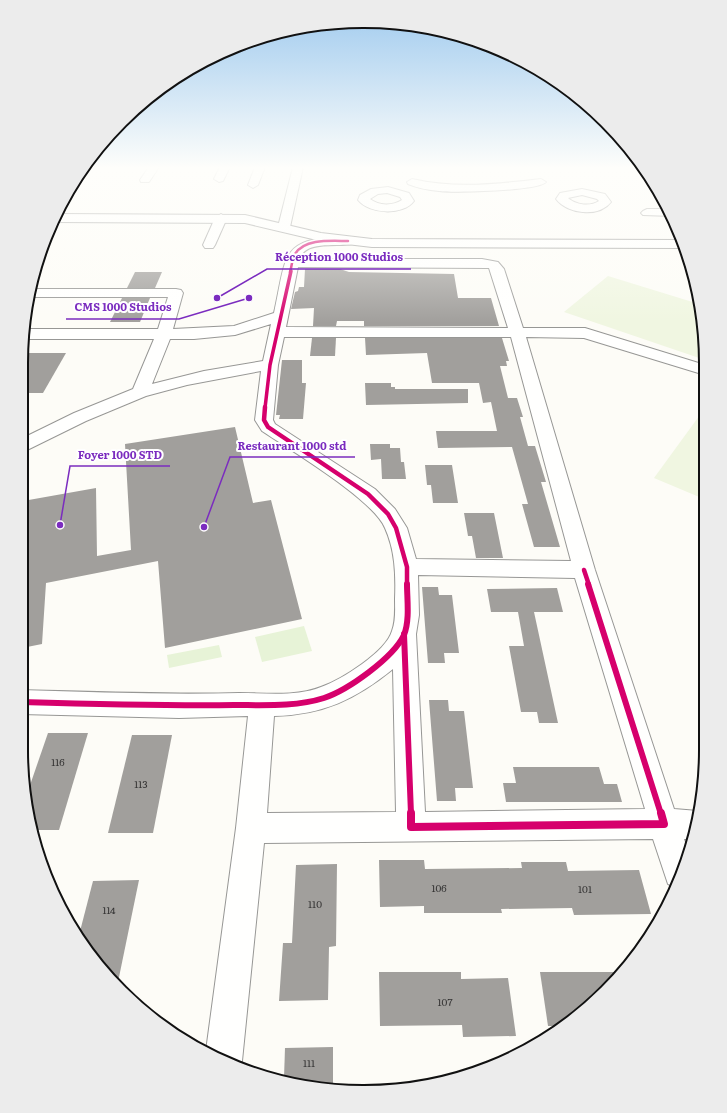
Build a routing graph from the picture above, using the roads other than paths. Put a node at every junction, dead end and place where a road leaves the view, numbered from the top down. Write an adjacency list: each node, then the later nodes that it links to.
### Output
1 (221, 219): 8 (street)
2 (238, 219): 4 (street)
3 (286, 219): 4 (street)
4 (284, 227): 5 (street)
5 (309, 234): 6 (street); 9 (street)
6 (348, 241): 7 (street); 9 (street)
7 (676, 244)
8 (209, 245)
9 (293, 259): 11 (street); 12 (street)
10 (35, 293): 14 (street)
11 (279, 324): 12 (street); 14 (street); 15 (street)
12 (517, 333): 16 (street); 20 (street)
13 (30, 334): 14 (street)
14 (164, 334): 17 (street)
15 (270, 365): 17 (street); 19 (street)
16 (699, 368)
17 (140, 393): 18 (street)
18 (28, 443)
19 (407, 568): 20 (street); 21 (street)
20 (584, 570): 24 (street)
21 (404, 634): 23 (street); 26 (street)
22 (28, 702): 23 (street)
23 (262, 706): 27 (street)
24 (664, 824): 25 (street); 26 (street); 28 (street)
25 (691, 824)
26 (412, 827): 27 (street)
27 (251, 828): 29 (street)
28 (677, 867)
29 (224, 1054)

